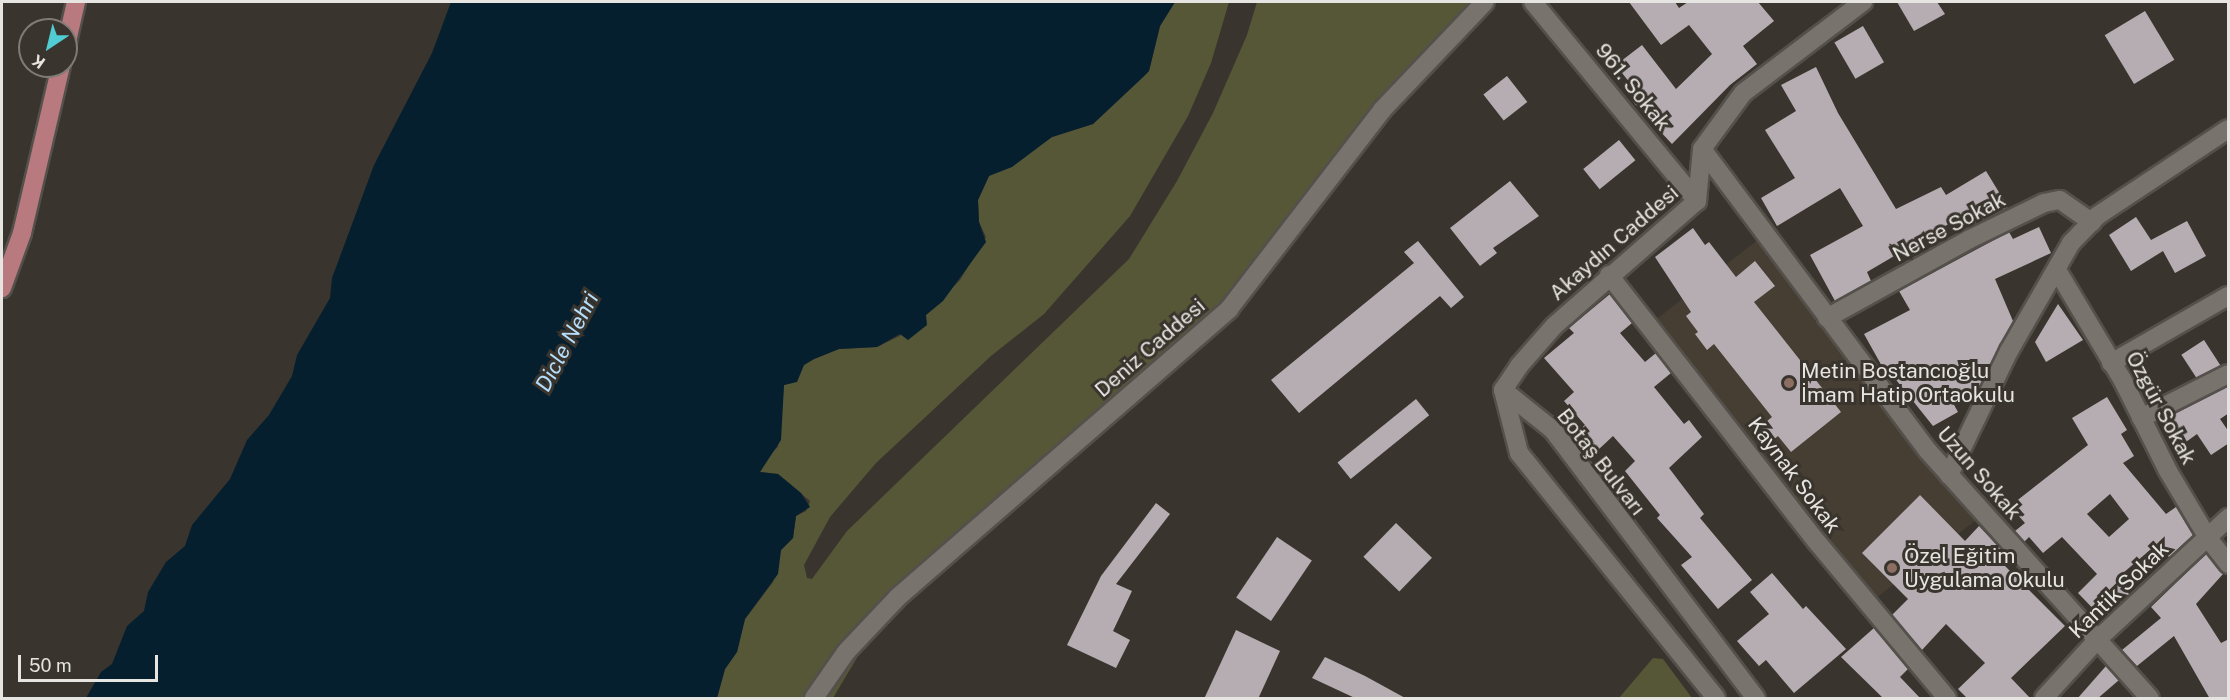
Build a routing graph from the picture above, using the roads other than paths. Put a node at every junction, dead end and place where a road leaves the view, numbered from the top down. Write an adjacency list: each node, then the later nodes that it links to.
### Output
1 (76, 2): 5 (main road)
2 (1485, 2): 25 (street, Deniz Caddesi)
3 (1533, 2): 9 (street, 961. Sokak)
4 (1863, 2): 8 (street)
5 (72, 18)
6 (58, 78): 13 (main road)
7 (2229, 129): 10 (street)
8 (1702, 149): 9 (street, Akaydın Caddesi); 15 (street, Uzun Sokak)
9 (1697, 201): 12 (street, Akaydın Caddesi)
10 (2092, 222): 11 (street); 15 (street, Nerse Sokak)
11 (2057, 270): 16 (street, Özgür Sokak); 20 (street)
12 (1609, 275): 18 (street, Akaydın Caddesi); 28 (street, Kaynak Sokak)
13 (2, 288)
14 (2229, 296): 16 (street)
15 (1827, 318): 20 (street, Uzun Sokak)
16 (2111, 363): 19 (street, Özgür Sokak)
17 (2229, 374): 19 (street)
18 (1503, 390): 26 (street); 27 (street, Botaş Bulvarı)
19 (2141, 418): 22 (street, Özgür Sokak)
20 (1949, 475): 24 (street, Uzun Sokak)
21 (2229, 518): 22 (street, Kantik Sokak)
22 (2208, 538): 23 (street, Özgür Sokak); 24 (street, Kantik Sokak)
23 (2229, 564)
24 (2098, 639): 29 (street, Kantik Sokak); 30 (street, Uzun Sokak)
25 (814, 699)
26 (1716, 699)
27 (1756, 699)
28 (1947, 699)
29 (2044, 699)
30 (2150, 699)

